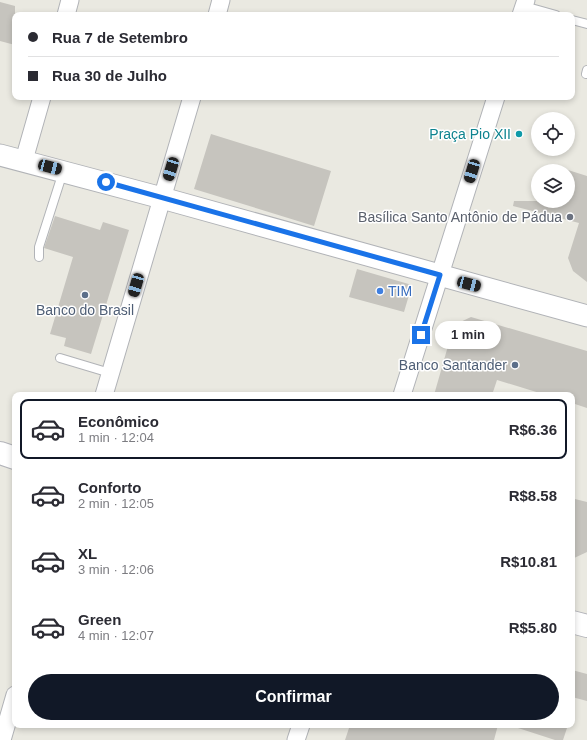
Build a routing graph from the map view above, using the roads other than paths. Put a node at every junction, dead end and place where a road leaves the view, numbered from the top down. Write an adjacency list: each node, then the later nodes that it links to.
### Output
1 (70, 0): 4 (street)
2 (221, 0): 5 (street)
3 (524, 7): 6 (lane)
4 (67, 12)
5 (218, 12)
6 (544, 12)
7 (575, 21): 8 (lane)
8 (587, 24)
9 (41, 100): 13 (street)
10 (191, 100): 15 (street)
11 (495, 100): 17 (street)
12 (0, 155): 13 (street)
13 (24, 160): 14 (street)
14 (63, 171): 15 (street); 16 (lane)
15 (162, 198): 17 (street); 20 (street)
16 (38, 257)
17 (440, 275): 18 (street); 22 (street)
18 (587, 316)
19 (60, 358): 20 (lane)
20 (110, 373): 21 (street)
21 (105, 392)
22 (403, 392)
23 (0, 453): 24 (main road)
24 (12, 457)
25 (575, 623): 26 (main road)
26 (587, 626)
27 (12, 705): 29 (street)
28 (300, 728): 30 (street)
29 (2, 740)
30 (296, 740)

